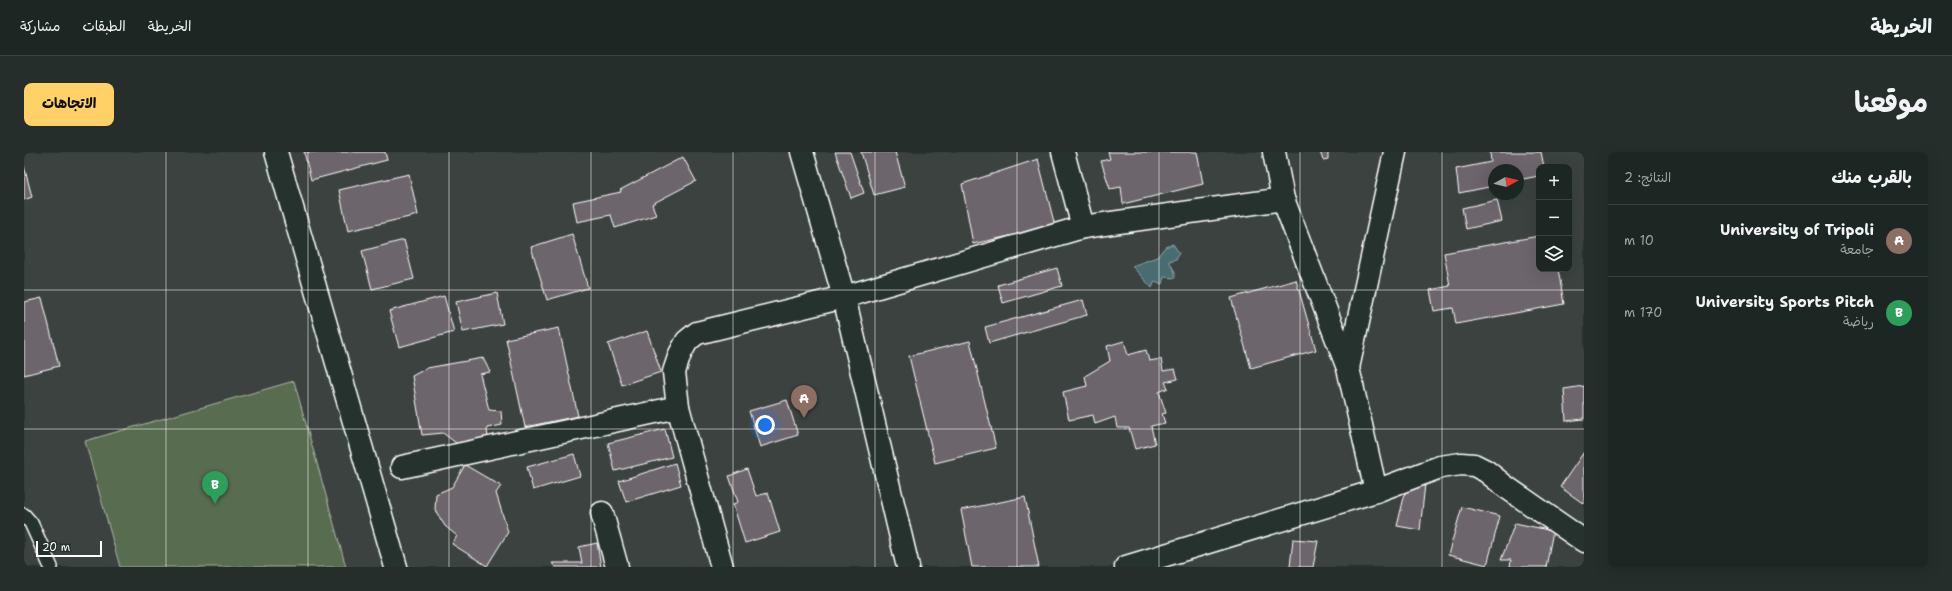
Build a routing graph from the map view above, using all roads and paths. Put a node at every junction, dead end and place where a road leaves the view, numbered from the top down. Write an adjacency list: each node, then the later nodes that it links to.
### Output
1 (276, 152): 17 (street)
2 (802, 152): 8 (street)
3 (1063, 152): 7 (street)
4 (1274, 152): 6 (street)
5 (1395, 152): 9 (street)
6 (1283, 199): 7 (street); 9 (street)
7 (1083, 227): 8 (street)
8 (844, 297): 10 (street); 20 (street)
9 (1348, 368): 12 (street)
10 (678, 406): 11 (street); 19 (street)
11 (402, 467)
12 (1376, 491): 15 (street); 21 (street)
13 (602, 513): 18 (street)
14 (24, 515): 16 (lane)
15 (1584, 541)
16 (51, 567)
17 (396, 567)
18 (616, 567)
19 (722, 567)
20 (908, 567)
21 (1126, 567)

